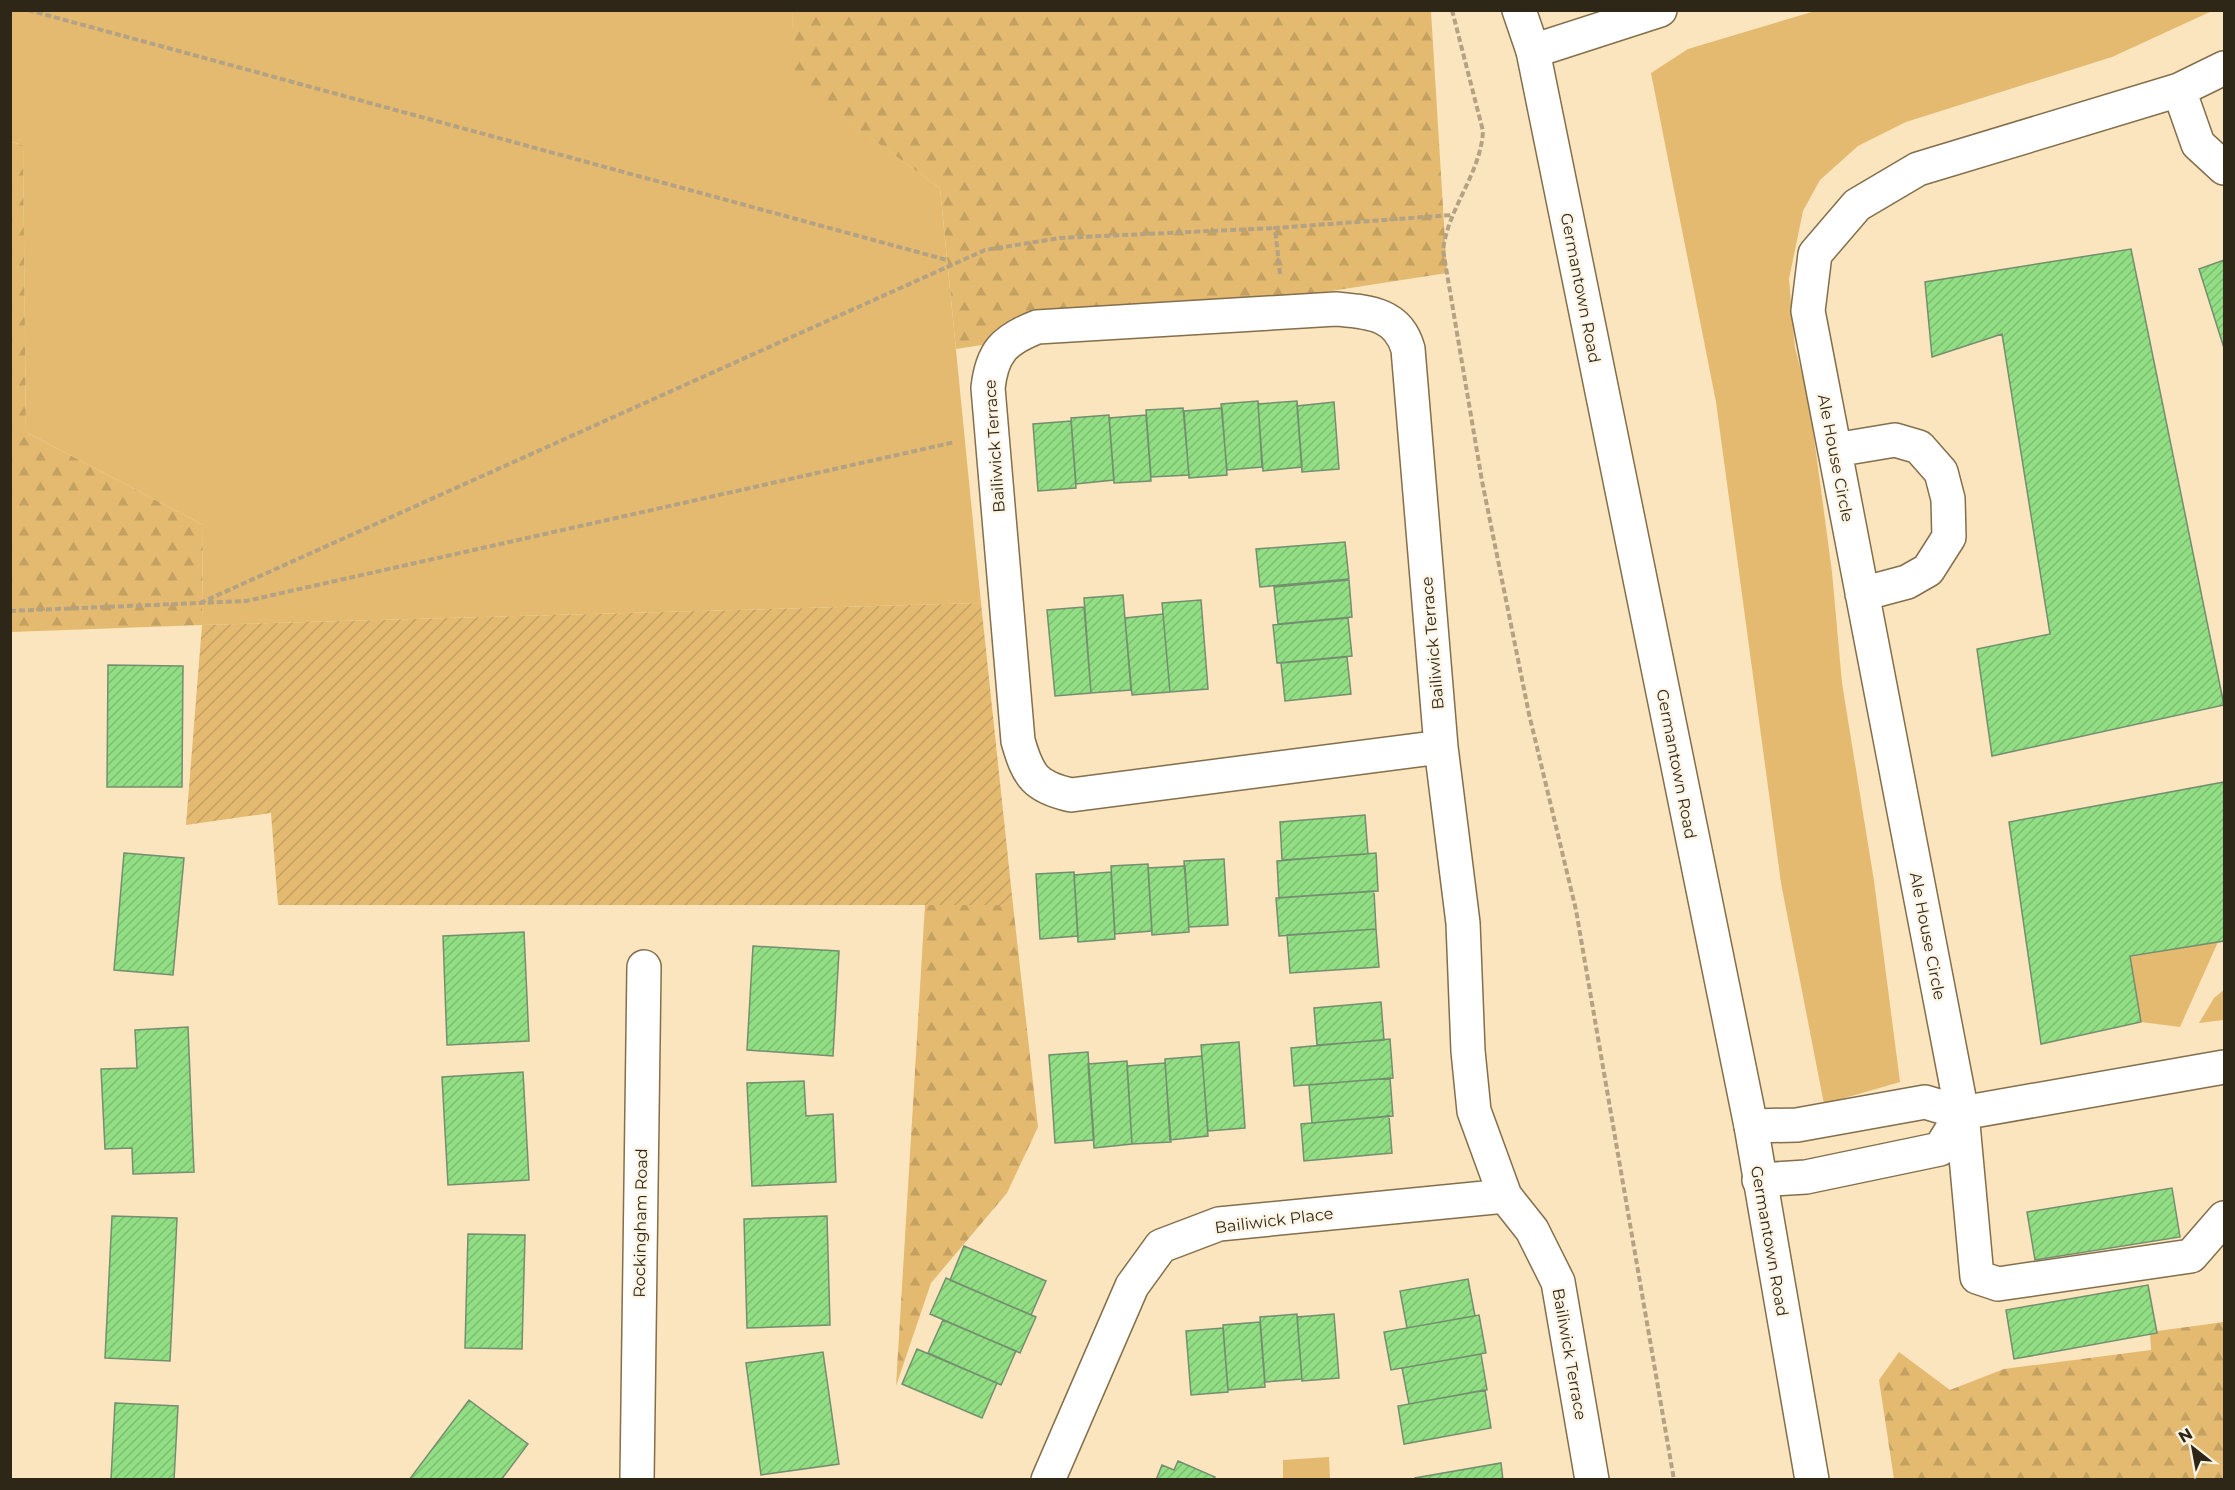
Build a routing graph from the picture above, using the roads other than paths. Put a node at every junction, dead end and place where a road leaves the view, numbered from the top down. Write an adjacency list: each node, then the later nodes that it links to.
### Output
1 (1519, 10): 4 (street, Germantown Road)
2 (1538, 10): 4 (street, Germantown Road)
3 (1660, 10): 4 (street)
4 (1533, 51): 14 (street, Germantown Road)
5 (2224, 68): 6 (street, Ale House Circle)
6 (2179, 90): 7 (street); 8 (street, Ale House Circle)
7 (2224, 168)
8 (1835, 450): 9 (street, Ale House Circle); 9 (street)
9 (1862, 594): 13 (street, Ale House Circle)
10 (1441, 747): 10 (street, Bailiwick Terrace); 16 (street, Bailiwick Terrace)
11 (644, 967): 18 (street, Rockingham Road)
12 (2224, 1066): 13 (street)
13 (1962, 1113): 14 (street); 15 (street); 17 (street, Ale House Circle)
14 (1751, 1126): 15 (street, Germantown Road)
15 (1759, 1180): 21 (street, Germantown Road)
16 (1505, 1196): 19 (street, Bailiwick Place); 20 (street, Bailiwick Terrace)
17 (2224, 1218)
18 (636, 1479)
19 (1047, 1479)
20 (1592, 1479)
21 (1812, 1479)

